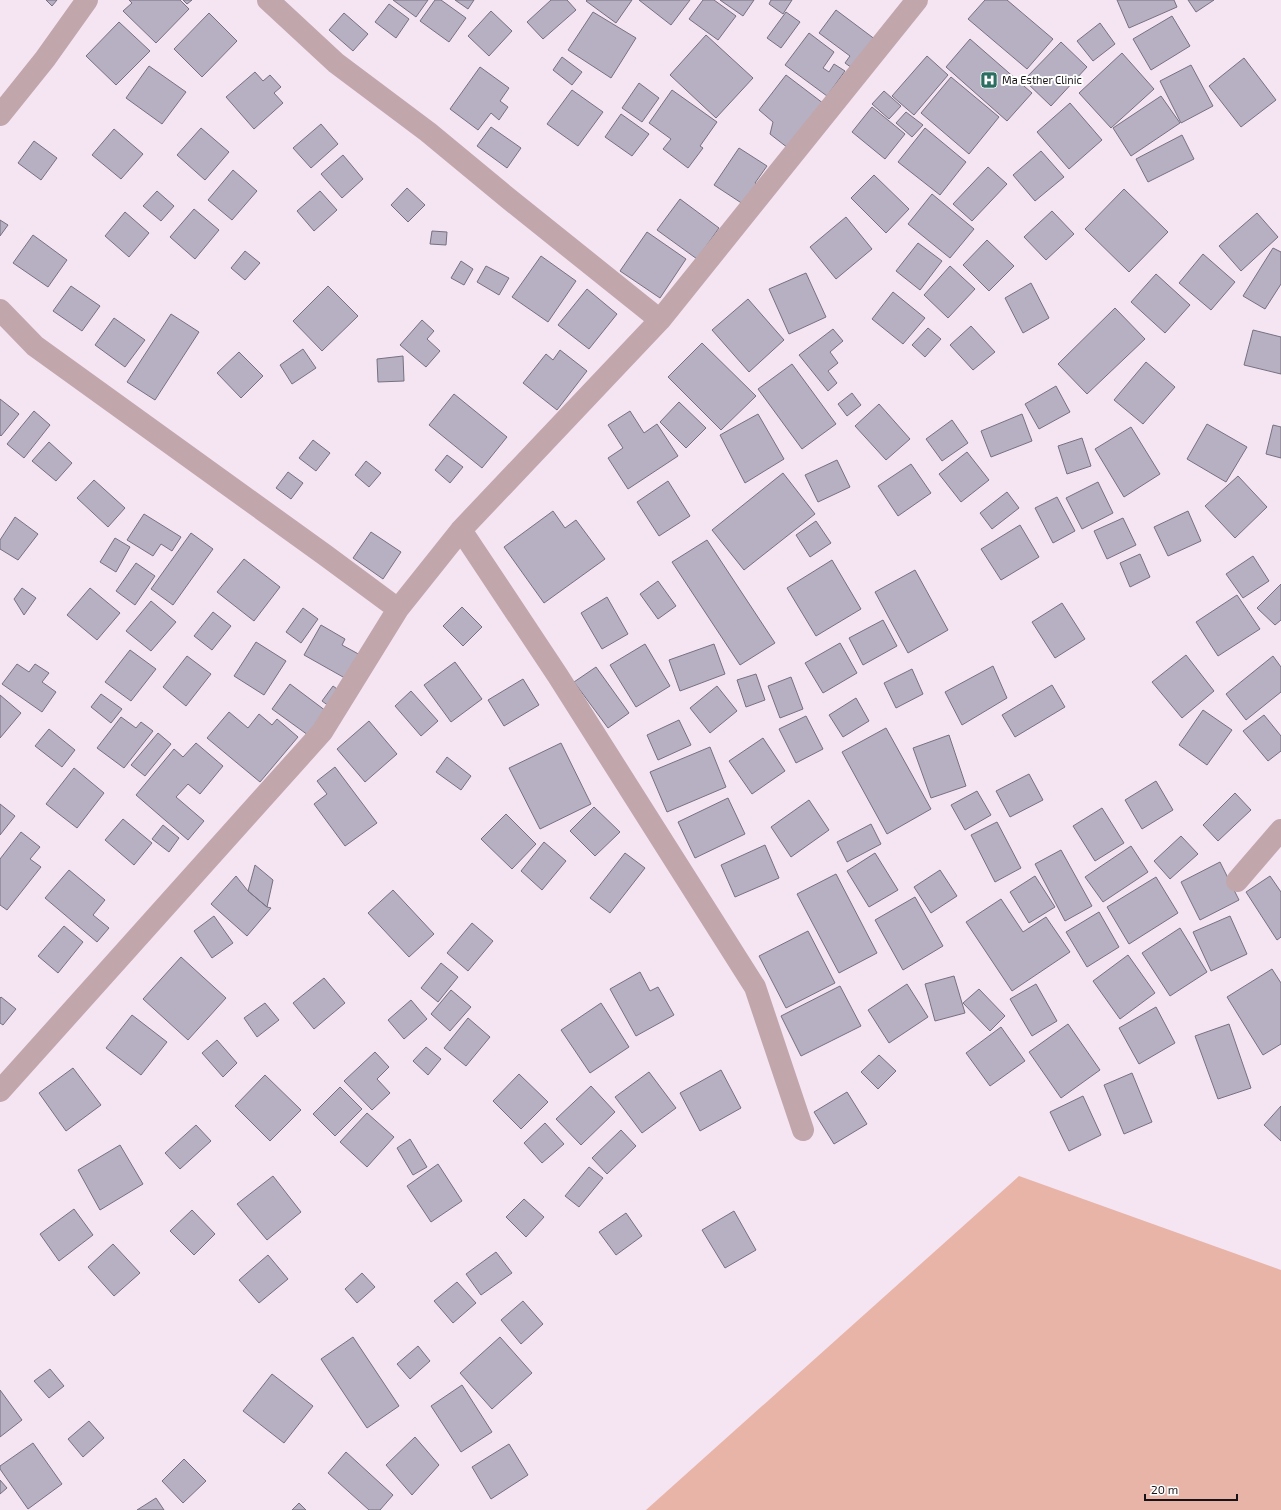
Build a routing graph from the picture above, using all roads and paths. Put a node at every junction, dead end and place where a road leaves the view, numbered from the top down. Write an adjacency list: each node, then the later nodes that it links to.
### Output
1 (87, 0): 4 (street)
2 (268, 0): 6 (street)
3 (917, 0): 6 (street)
4 (0, 115)
5 (0, 310): 8 (street)
6 (660, 320): 7 (street)
7 (461, 530): 8 (street); 12 (street)
8 (398, 609): 11 (street)
9 (1281, 830): 10 (street)
10 (1237, 881)
11 (1, 1088)
12 (803, 1130)

